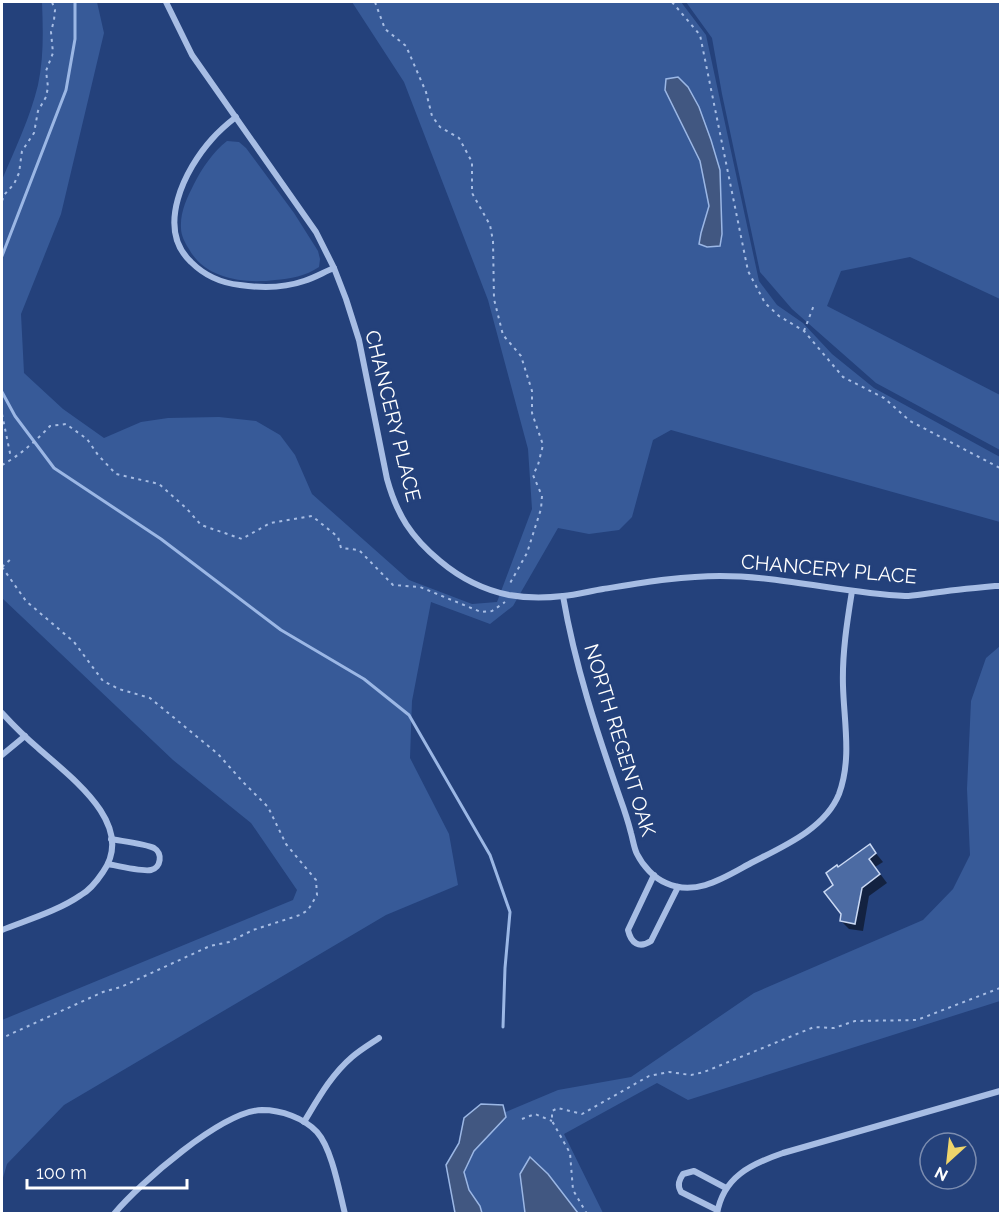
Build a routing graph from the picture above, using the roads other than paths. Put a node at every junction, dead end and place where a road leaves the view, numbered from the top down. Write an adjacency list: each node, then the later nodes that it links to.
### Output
1 (166, 2): 2 (street, CHANCERY PLACE)
2 (236, 117): 3 (street, CHANCERY PLACE); 3 (street)
3 (334, 268): 6 (street, CHANCERY PLACE)
4 (999, 585): 5 (street, CHANCERY PLACE)
5 (852, 591): 6 (street, CHANCERY PLACE); 13 (street)
6 (563, 596): 12 (street, NORTH REGENT OAK)
7 (2, 713): 8 (street)
8 (25, 736): 9 (street); 10 (street)
9 (2, 755)
10 (111, 839): 11 (street); 11 (street)
11 (108, 864): 14 (street)
12 (654, 875): 13 (street, NORTH REGENT OAK); 13 (street)
13 (678, 887)
14 (2, 930)
15 (379, 1038): 17 (street)
16 (1000, 1091): 18 (street)
17 (304, 1122): 20 (street); 21 (street)
18 (726, 1188): 19 (street); 19 (street)
19 (717, 1212)
20 (114, 1214)
21 (345, 1214)

